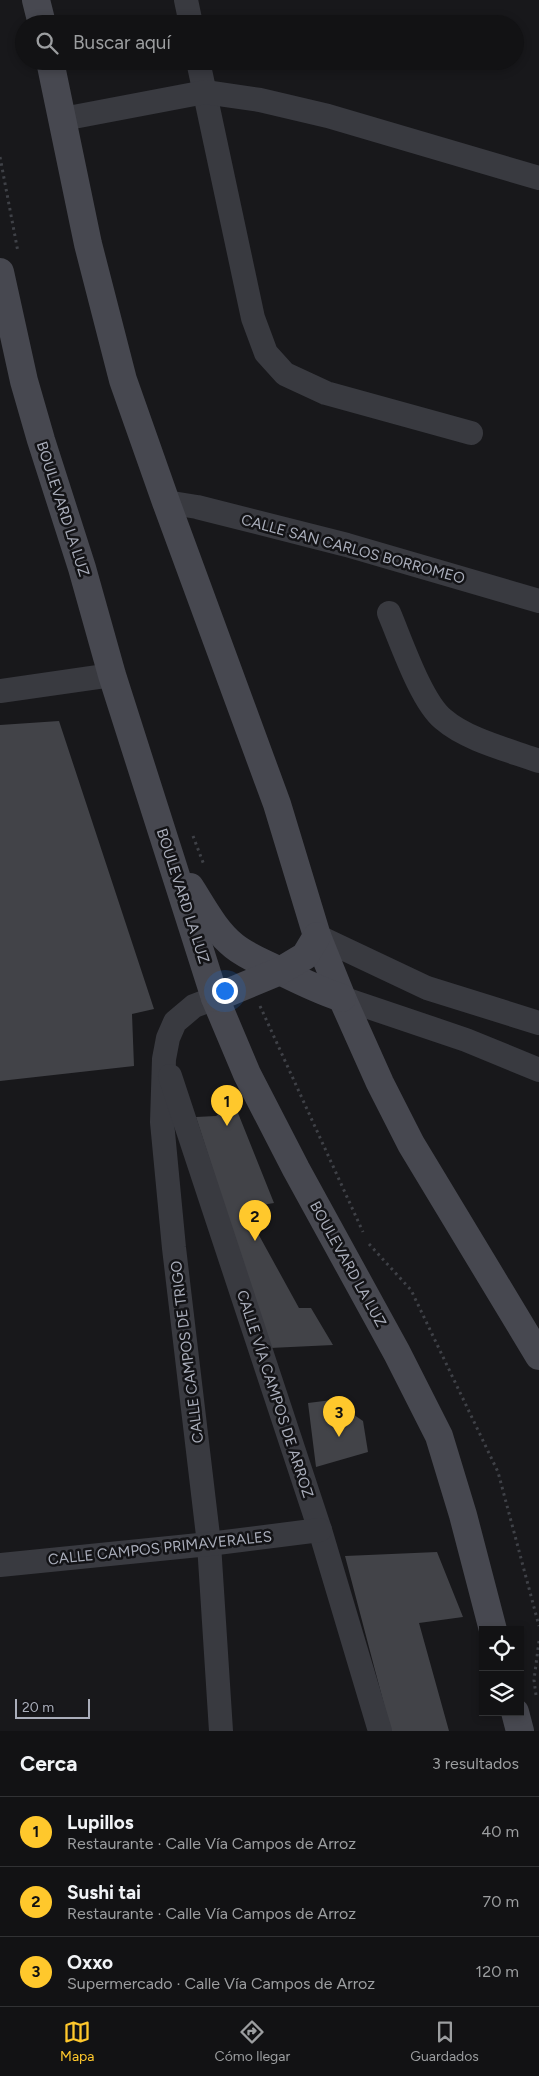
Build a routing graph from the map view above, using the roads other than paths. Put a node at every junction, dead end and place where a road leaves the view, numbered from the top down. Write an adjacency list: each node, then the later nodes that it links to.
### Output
1 (36, 0): 3 (main road)
2 (186, 0): 4 (street)
3 (40, 15)
4 (188, 15)
5 (52, 70): 8 (main road)
6 (200, 70): 7 (street)
7 (205, 92): 8 (street); 9 (street); 11 (street)
8 (63, 119): 12 (main road)
9 (539, 178)
10 (9, 263): 15 (main road, BOULEVARD LA LUZ)
11 (471, 433)
12 (166, 502): 13 (street, CALLE SAN CARLOS BORROMEO); 19 (main road)
13 (539, 601)
14 (389, 613): 17 (street)
15 (112, 675): 16 (street); 18 (main road, BOULEVARD LA LUZ)
16 (0, 690)
17 (539, 760)
18 (171, 859): 20 (main road); 22 (main road, BOULEVARD LA LUZ)
19 (317, 936): 20 (main road); 21 (street); 23 (main road)
20 (280, 971): 22 (main road); 23 (main road)
21 (427, 988): 24 (street); 25 (street)
22 (215, 998): 26 (street, CALLE CAMPOS DE TRIGO); 32 (main road, BOULEVARD LA LUZ)
23 (342, 998): 25 (street); 28 (main road)
24 (539, 1023)
25 (418, 1024): 27 (street)
26 (164, 1059): 29 (street, CALLE VÍA CAMPOS DE ARROZ); 30 (street, CALLE CAMPOS DE TRIGO)
27 (539, 1070)
28 (539, 1356)
29 (320, 1530): 30 (street, CALLE CAMPOS PRIMAVERALES); 35 (street, CALLE VÍA CAMPOS DE ARROZ)
30 (209, 1544): 31 (street, CALLE CAMPOS PRIMAVERALES); 34 (street, CALLE CAMPOS DE TRIGO)
31 (0, 1565)
32 (492, 1626)
33 (526, 1707): 36 (main road)
34 (221, 1731)
35 (380, 1731)
36 (520, 1731)

